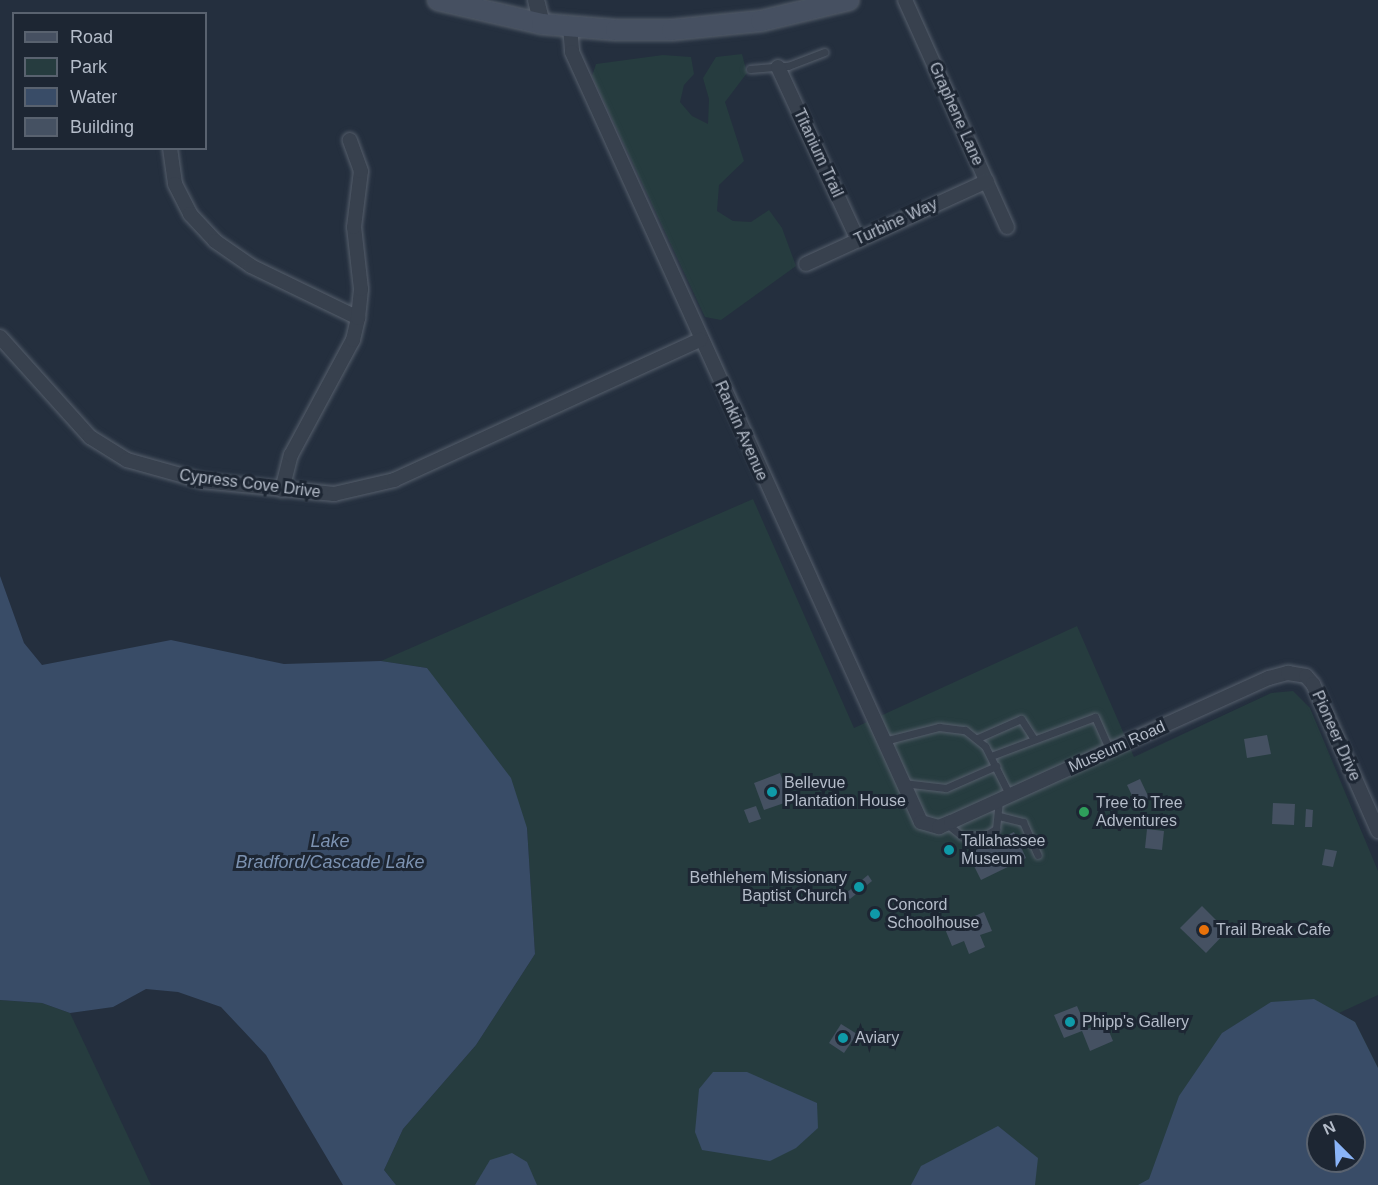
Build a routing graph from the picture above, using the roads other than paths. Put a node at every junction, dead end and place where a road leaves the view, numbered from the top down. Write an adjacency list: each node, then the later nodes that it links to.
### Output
1 (438, 0): 5 (main road)
2 (536, 0): 5 (street)
3 (849, 0): 6 (main road)
4 (905, 0): 12 (street, Graphene Lane)
5 (542, 24): 6 (main road)
6 (570, 27): 18 (street, Rankin Avenue)
7 (824, 52): 8 (lane)
8 (778, 67): 9 (lane); 14 (street, Titanium Trail)
9 (750, 69)
10 (350, 140): 16 (street)
11 (170, 150): 16 (street)
12 (987, 181): 13 (street, Graphene Lane); 14 (street, Turbine Way)
13 (1007, 227)
14 (858, 240): 15 (street, Turbine Way)
15 (806, 264)
16 (358, 318): 19 (street)
17 (0, 337): 19 (street, Cypress Cove Drive)
18 (700, 340): 19 (street, Cypress Cove Drive); 23 (street, Rankin Avenue)
19 (282, 490)
20 (1306, 676): 24 (street, Museum Road); 32 (street, Pioneer Drive)
21 (978, 738): 22 (lane); 23 (lane); 25 (lane)
22 (1034, 740): 24 (lane); 25 (lane)
23 (882, 742): 27 (street, Rankin Avenue)
24 (1110, 750): 28 (street, Museum Road)
25 (991, 756): 26 (lane)
26 (996, 766): 27 (lane); 28 (lane)
27 (900, 782): 31 (street, Rankin Avenue)
28 (1004, 798): 29 (lane); 30 (street, Museum Road)
29 (999, 816): 30 (lane); 33 (lane)
30 (947, 824): 31 (street, Museum Road)
31 (929, 826)
32 (1378, 831)
33 (1038, 855)

